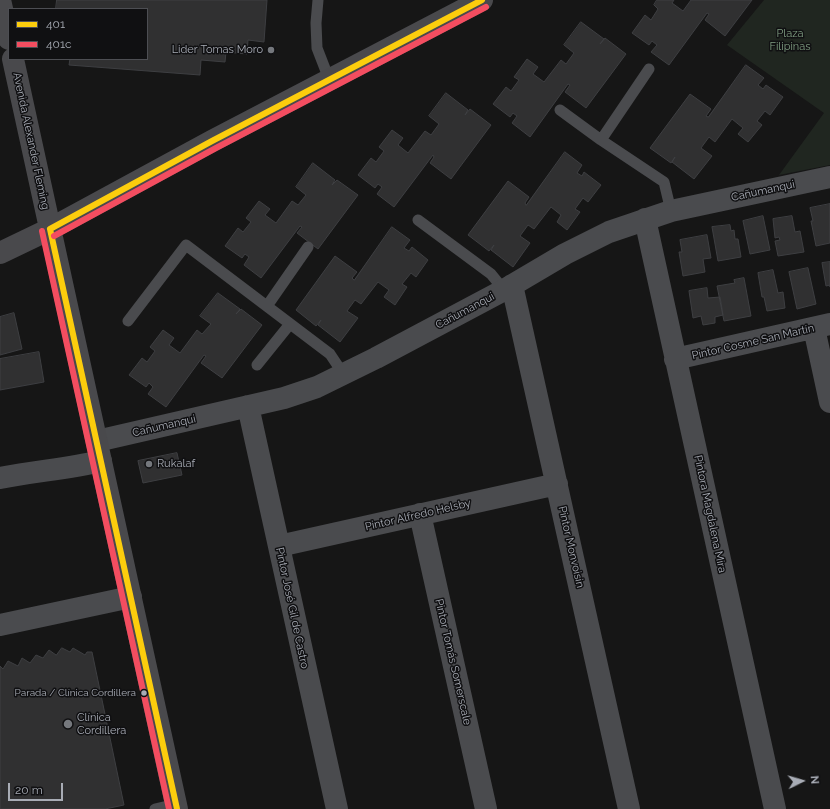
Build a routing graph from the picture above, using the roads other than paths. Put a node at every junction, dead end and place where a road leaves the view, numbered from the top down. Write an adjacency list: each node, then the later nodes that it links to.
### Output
1 (0, 0): 4 (main road)
2 (318, 0): 7 (lane)
3 (482, 0): 7 (main road)
4 (8, 36)
5 (13, 60): 14 (main road, Avenida Alexander Fleming)
6 (649, 69): 9 (lane)
7 (329, 79): 14 (main road)
8 (560, 110): 9 (lane)
9 (601, 140): 11 (lane)
10 (830, 177): 11 (street, Cañumanqui)
11 (671, 211): 12 (street, Cañumanqui)
12 (645, 219): 17 (street, Cañumanqui); 22 (street, Pintora Magdalena Mira)
13 (418, 220): 17 (lane)
14 (50, 229): 16 (main road); 27 (main road, Avenida Alexander Fleming)
15 (308, 247): 18 (lane)
16 (0, 253)
17 (508, 288): 24 (street, Cañumanqui); 29 (street, Pintor Monvoisin)
18 (267, 306): 19 (lane); 20 (lane)
19 (128, 321)
20 (290, 324): 23 (lane); 24 (lane)
21 (822, 326): 22 (street, Pintor Cosme San Martín); 25 (street)
22 (675, 359): 39 (street, Pintora Magdalena Mira)
23 (257, 365)
24 (344, 375): 26 (street, Cañumanqui)
25 (830, 402)
26 (248, 406): 27 (street, Cañumanqui); 31 (street, Pintor José Gil de Castro)
27 (99, 451): 28 (street, Cañumanqui); 32 (main road, Avenida Alexander Fleming)
28 (0, 478)
29 (557, 484): 30 (street, Pintor Alfredo Helsby); 38 (street, Pintor Monvoisin)
30 (420, 514): 31 (street, Pintor Alfredo Helsby); 37 (street, Pintor Tomás Somerscale)
31 (279, 546): 36 (street, Pintor José Gil de Castro)
32 (131, 597): 33 (street); 34 (main road, Avenida Alexander Fleming)
33 (0, 625)
34 (177, 806): 35 (lane)
35 (155, 809)
36 (337, 809)
37 (486, 809)
38 (629, 809)
39 (775, 809)

